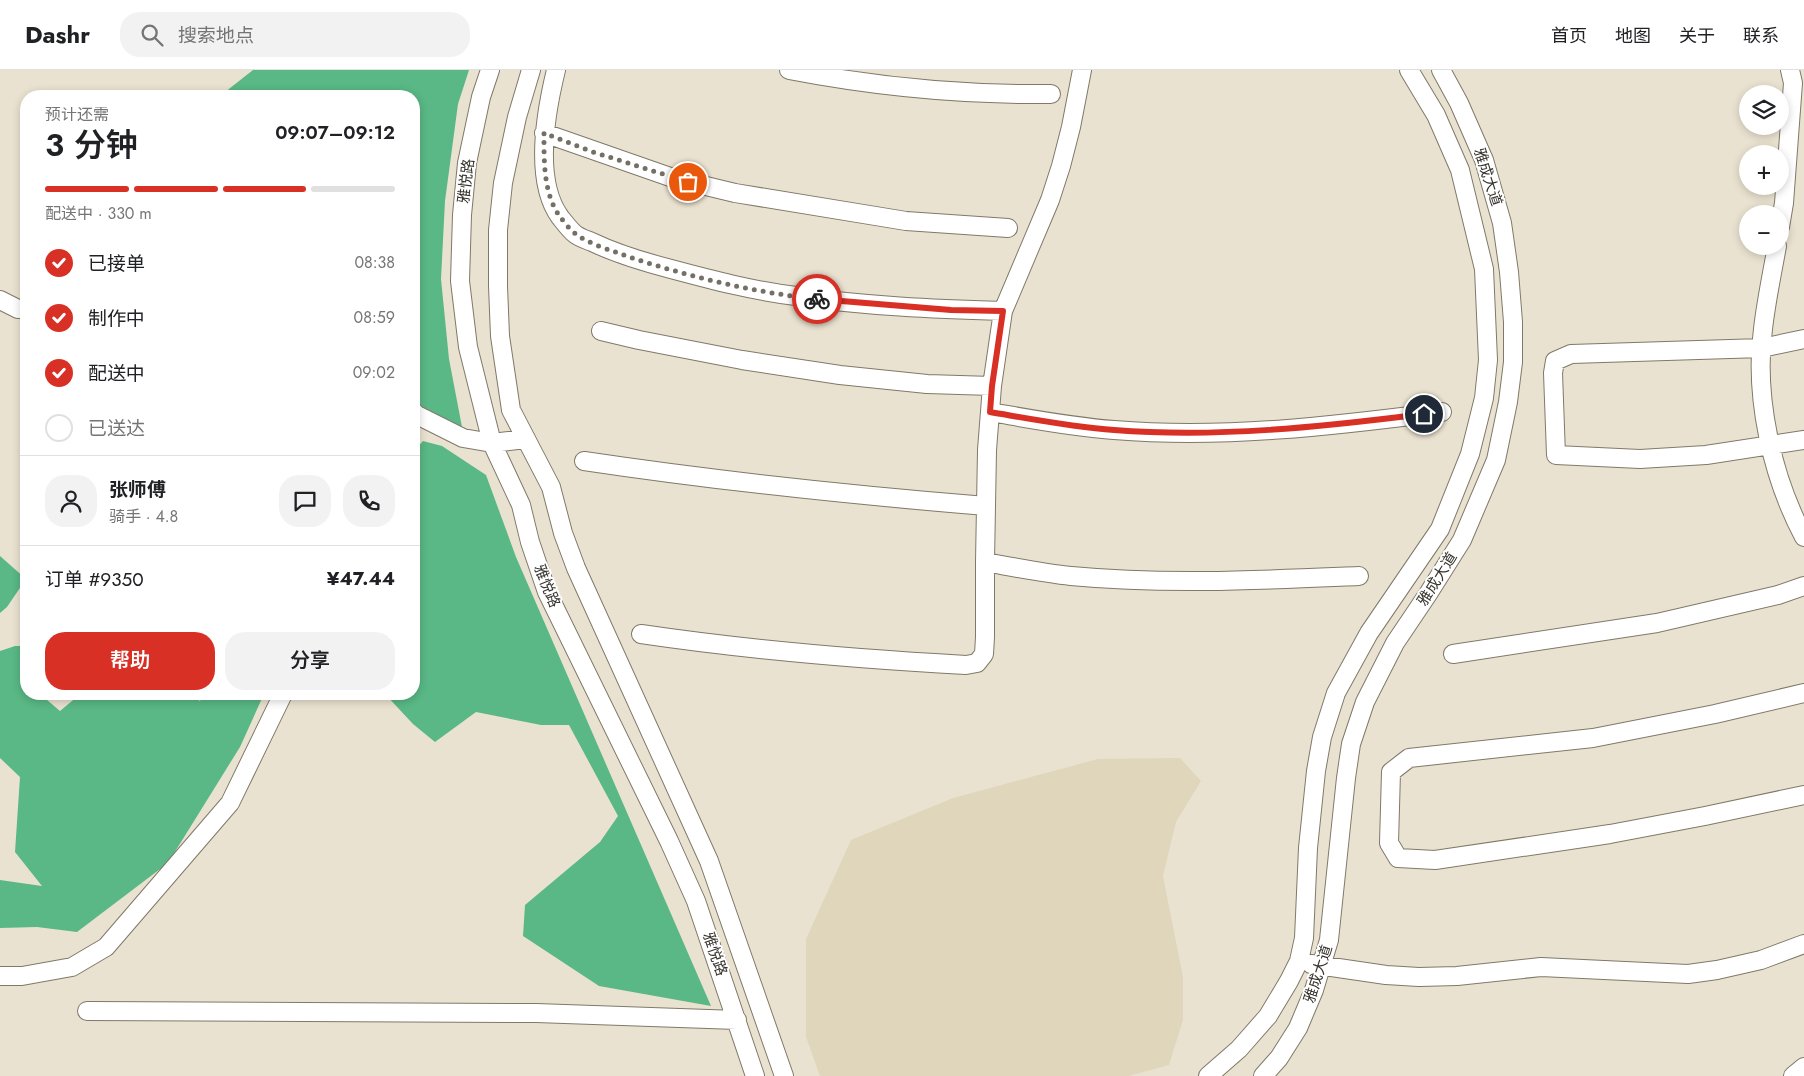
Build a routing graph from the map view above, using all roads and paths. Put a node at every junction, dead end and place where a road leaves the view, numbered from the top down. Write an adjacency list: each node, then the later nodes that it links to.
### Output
1 (490, 70): 26 (street, 雅悦路)
2 (531, 70): 24 (street, 雅悦路)
3 (556, 70): 10 (street)
4 (789, 70): 9 (street)
5 (1082, 70): 16 (street)
6 (1409, 70): 40 (street)
7 (1441, 70): 41 (street, 雅成大道)
8 (1790, 70): 11 (street)
9 (1051, 94)
10 (544, 133): 12 (street); 16 (street)
11 (1784, 205)
12 (1008, 228)
13 (1776, 255): 19 (street)
14 (0, 300): 15 (street)
15 (20, 309)
16 (1003, 311): 20 (street)
17 (601, 331): 20 (street)
18 (1804, 339): 19 (street)
19 (1762, 348): 27 (street); 27 (street)
20 (992, 386): 21 (street)
21 (990, 412): 22 (street); 29 (street)
22 (1442, 412)
23 (420, 418): 26 (street)
24 (525, 440): 26 (street); 47 (street, 雅悦路)
25 (1804, 440): 27 (street)
26 (492, 443): 44 (street, 雅悦路)
27 (1770, 445): 30 (street)
28 (584, 461): 29 (street)
29 (986, 506): 31 (street)
30 (1804, 537)
31 (985, 562): 32 (street); 34 (street)
32 (1359, 576)
33 (1804, 586): 35 (street)
34 (641, 634)
35 (1453, 654)
36 (1804, 693): 38 (street)
37 (280, 700): 42 (street)
38 (1804, 795)
39 (1804, 944): 41 (street)
40 (1299, 961): 41 (street); 48 (street)
41 (1322, 966): 49 (street, 雅成大道)
42 (0, 976)
43 (87, 1011): 44 (street)
44 (737, 1020): 46 (street, 雅悦路)
45 (1804, 1067): 50 (street)
46 (755, 1076)
47 (784, 1076)
48 (1208, 1076)
49 (1263, 1076)
50 (1793, 1076)

